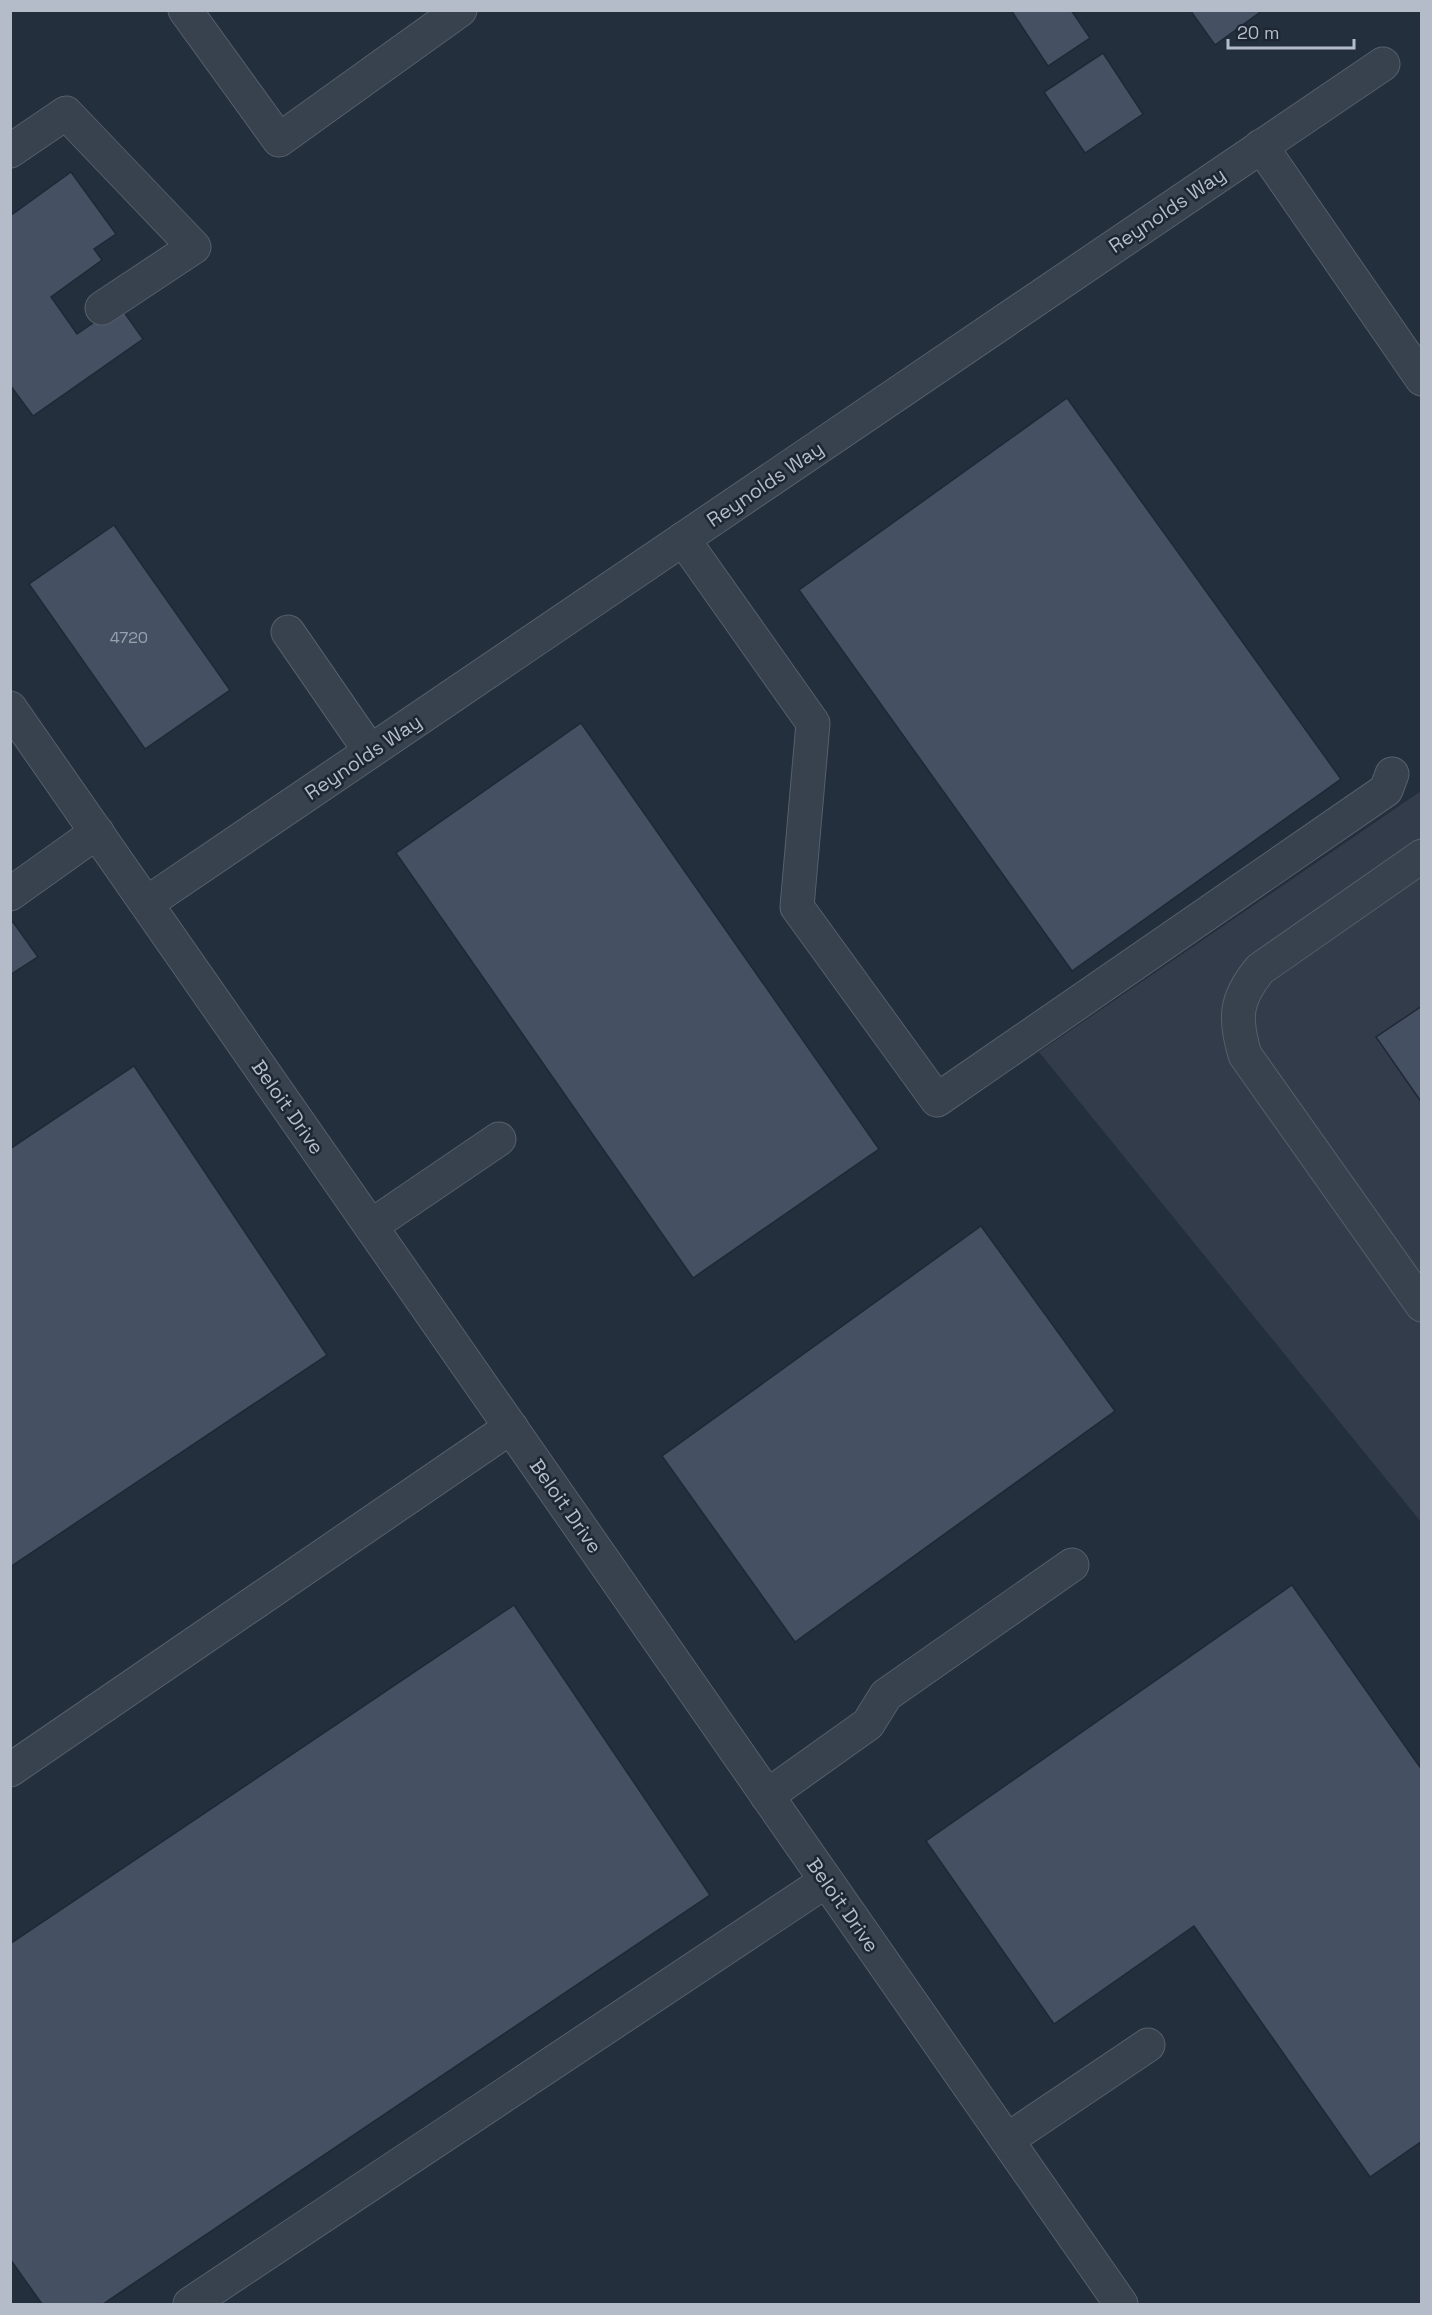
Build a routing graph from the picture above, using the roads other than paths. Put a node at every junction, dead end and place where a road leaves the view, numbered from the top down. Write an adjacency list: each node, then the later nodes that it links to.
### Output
1 (185, 10): 2 (street)
2 (460, 10)
3 (1383, 64): 4 (street, Reynolds Way)
4 (1261, 146): 7 (street); 8 (street, Reynolds Way)
5 (10, 151): 6 (street)
6 (102, 308)
7 (1422, 379)
8 (683, 539): 11 (street, Reynolds Way); 12 (street)
9 (288, 632): 11 (street)
10 (10, 708): 13 (street, Beloit Drive)
11 (370, 751): 16 (street, Reynolds Way)
12 (1392, 774)
13 (97, 832): 15 (street); 16 (street, Beloit Drive)
14 (1422, 856): 19 (street)
15 (10, 894)
16 (147, 903): 18 (street, Beloit Drive)
17 (499, 1139): 18 (street)
18 (371, 1226): 20 (street, Beloit Drive)
19 (1422, 1305)
20 (511, 1427): 22 (street); 23 (street, Beloit Drive)
21 (1072, 1565): 23 (street)
22 (10, 1770)
23 (767, 1796): 24 (street, Beloit Drive)
24 (826, 1881): 26 (street, Beloit Drive); 27 (street)
25 (1148, 2045): 26 (street)
26 (1007, 2140): 28 (street, Beloit Drive)
27 (190, 2304)
28 (1121, 2304)

